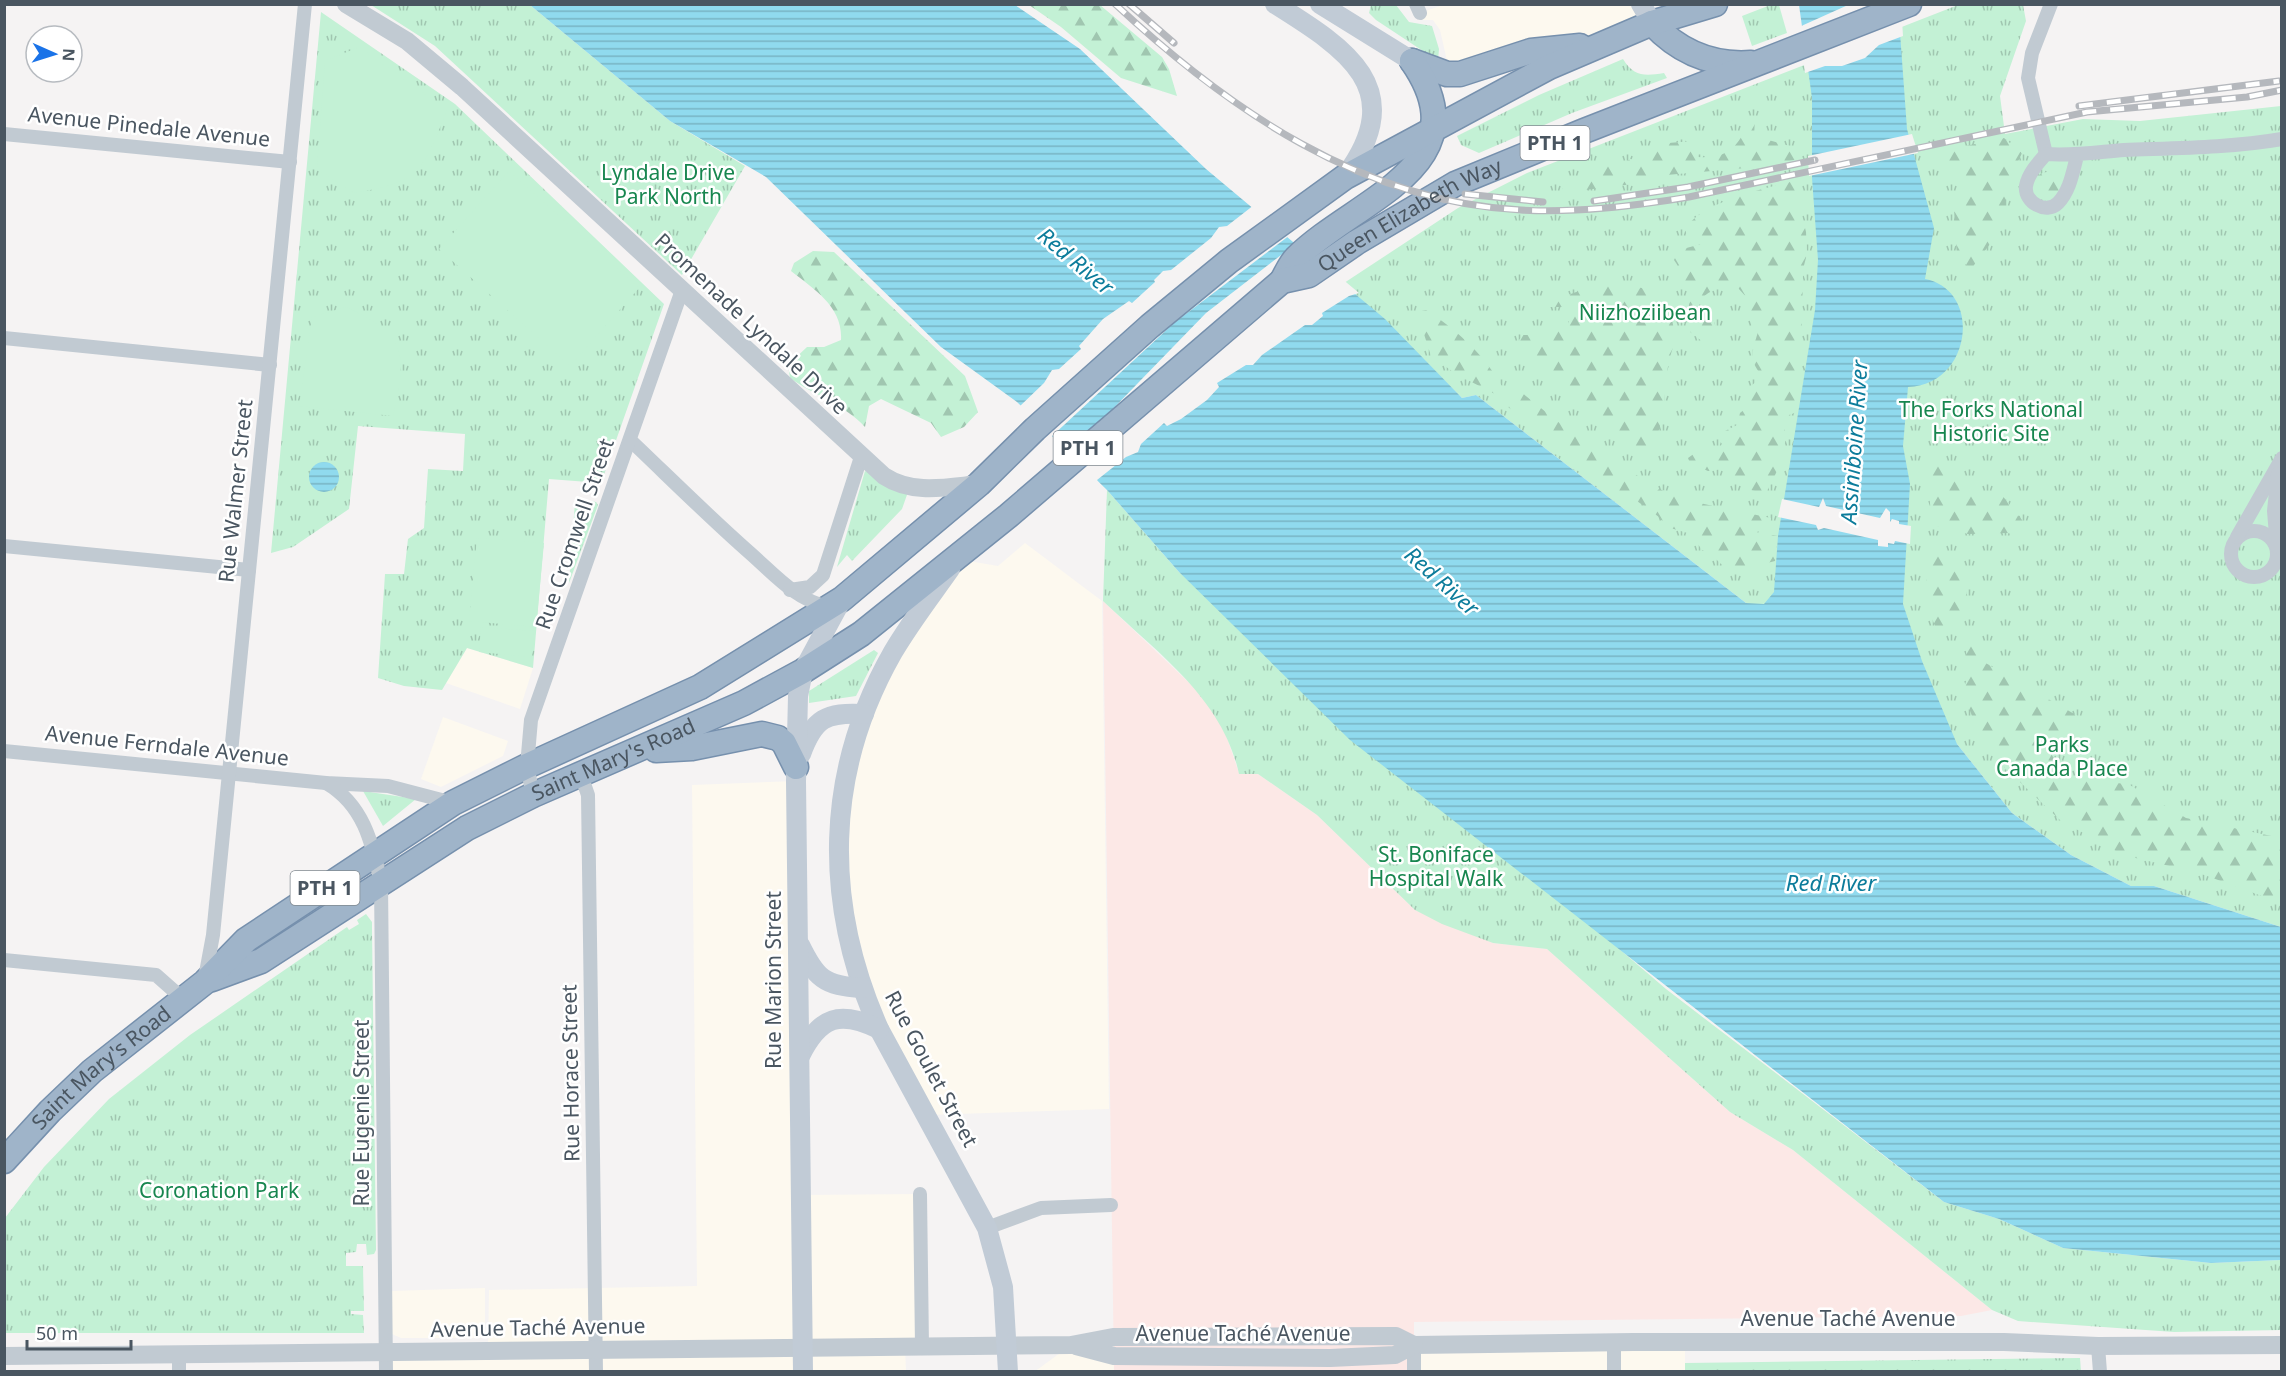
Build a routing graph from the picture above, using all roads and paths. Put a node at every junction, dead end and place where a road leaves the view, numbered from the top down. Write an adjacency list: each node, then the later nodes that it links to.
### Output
1 (305, 4): 19 (street, Rue Walmer Street)
2 (346, 4): 22 (street, Promenade Lyndale Drive)
3 (1275, 4): 20 (main road)
4 (1320, 4): 10 (main road)
5 (1352, 4): 10 (main road)
6 (1715, 4): 9 (highway, PTH 1)
7 (1909, 4): 13 (highway, Queen Elizabeth Way / PTH 1)
8 (2051, 4): 17 (street)
9 (1646, 14): 11 (highway, PTH 1); 13 (highway)
10 (1353, 24): 12 (main road)
11 (1603, 44): 12 (highway); 14 (highway, PTH 1)
12 (1412, 61): 14 (highway)
13 (1762, 62): 21 (highway, Queen Elizabeth Way / PTH 1)
14 (1433, 129): 20 (highway, PTH 1); 21 (highway)
15 (4, 134): 19 (street, Avenue Pinedale Avenue)
16 (2282, 139): 18 (street)
17 (2046, 154): 18 (street); 18 (street)
18 (2078, 156)
19 (290, 162): 24 (street, Rue Walmer Street)
20 (1345, 177): 28 (highway, PTH 1)
21 (1282, 281): 29 (highway, Queen Elizabeth Way / PTH 1)
22 (681, 290): 25 (street, Rue Cromwell Street); 26 (street, Promenade Lyndale Drive)
23 (4, 338): 24 (street)
24 (270, 364): 34 (street, Rue Walmer Street)
25 (630, 440): 35 (street); 43 (street, Rue Cromwell Street)
26 (861, 457): 28 (street, Promenade Lyndale Drive); 35 (street)
27 (2281, 459): 30 (street); 32 (street)
28 (979, 483): 36 (highway, Saint Mary's Road / PTH 1)
29 (1008, 516): 33 (highway, Saint Mary's Road / PTH 1)
30 (2234, 541): 32 (street); 32 (street)
31 (4, 546): 34 (street)
32 (2277, 552)
33 (957, 559): 37 (highway, Saint Mary's Road / PTH 1); 39 (main road, Rue Goulet Street)
34 (249, 570): 45 (street, Rue Walmer Street)
35 (790, 590): 36 (street)
36 (835, 603): 37 (main road, Rue Marion Street); 38 (highway, Saint Mary's Road / PTH 1)
37 (803, 671): 40 (highway, Saint Mary's Road / PTH 1); 44 (main road, Rue Marion Street)
38 (700, 687): 40 (highway); 43 (highway, Saint Mary's Road / PTH 1)
39 (864, 714): 44 (main road); 55 (main road, Rue Goulet Street)
40 (691, 728): 42 (highway, Saint Mary's Road / PTH 1)
41 (4, 751): 45 (street, Avenue Ferndale Avenue)
42 (636, 752): 44 (highway); 46 (highway, Saint Mary's Road / PTH 1)
43 (526, 766): 48 (street, Rue Cromwell Street); 49 (highway, Saint Mary's Road / PTH 1)
44 (796, 767): 52 (main road, Rue Marion Street)
45 (229, 774): 47 (street, Avenue Ferndale Avenue); 54 (street, Rue Walmer Street)
46 (581, 775): 48 (highway, Saint Mary's Road / PTH 1); 72 (street, Rue Horace Street)
47 (326, 783): 49 (street, Avenue Ferndale Avenue); 50 (street)
48 (533, 795): 51 (highway, Saint Mary's Road / PTH 1)
49 (453, 803): 50 (highway, Saint Mary's Road / PTH 1)
50 (375, 855): 51 (street, Rue Eugenie Street); 54 (highway, Saint Mary's Road / PTH 1)
51 (381, 883): 54 (highway, Saint Mary's Road / PTH 1); 73 (street, Rue Eugenie Street)
52 (799, 942): 55 (main road); 58 (main road, Rue Marion Street)
53 (4, 960): 56 (street)
54 (205, 982): 56 (highway, Saint Mary's Road / PTH 1)
55 (862, 988): 57 (main road, Rue Goulet Street)
56 (182, 998): 59 (highway, Saint Mary's Road / PTH 1)
57 (879, 1029): 58 (main road); 62 (main road, Rue Goulet Street)
58 (799, 1058): 71 (main road, Rue Marion Street)
59 (4, 1161)
60 (920, 1194): 69 (street)
61 (1111, 1205): 62 (street)
62 (987, 1228): 65 (main road, Rue Goulet Street)
63 (1231, 1336): 66 (street, Avenue Taché Avenue); 67 (street, Avenue Taché Avenue); 75 (street)
64 (1614, 1342): 67 (street, Avenue Taché Avenue); 70 (street, Avenue Taché Avenue); 82 (street)
65 (1007, 1345): 66 (street, Avenue Taché Avenue); 69 (street, Avenue Taché Avenue); 80 (main road, Rue Goulet Street)
66 (1071, 1345): 75 (street, Avenue Taché Avenue)
67 (1414, 1345): 75 (street, Avenue Taché Avenue); 81 (street)
68 (2282, 1345): 70 (street, Avenue Taché Avenue)
69 (922, 1346): 71 (street, Avenue Taché Avenue)
70 (2098, 1346): 83 (street)
71 (803, 1348): 72 (street, Avenue Taché Avenue); 79 (main road, Rue Marion Street)
72 (596, 1350): 73 (street, Avenue Taché Avenue); 78 (street, Rue Horace Street)
73 (385, 1352): 76 (street, Avenue Taché Avenue); 77 (street, Rue Eugenie Street)
74 (4, 1356): 76 (street, Avenue Taché Avenue)
75 (1231, 1357)
76 (179, 1363)
77 (386, 1371)
78 (596, 1371)
79 (803, 1371)
80 (1008, 1371)
81 (1414, 1371)
82 (1614, 1371)
83 (2100, 1371)

